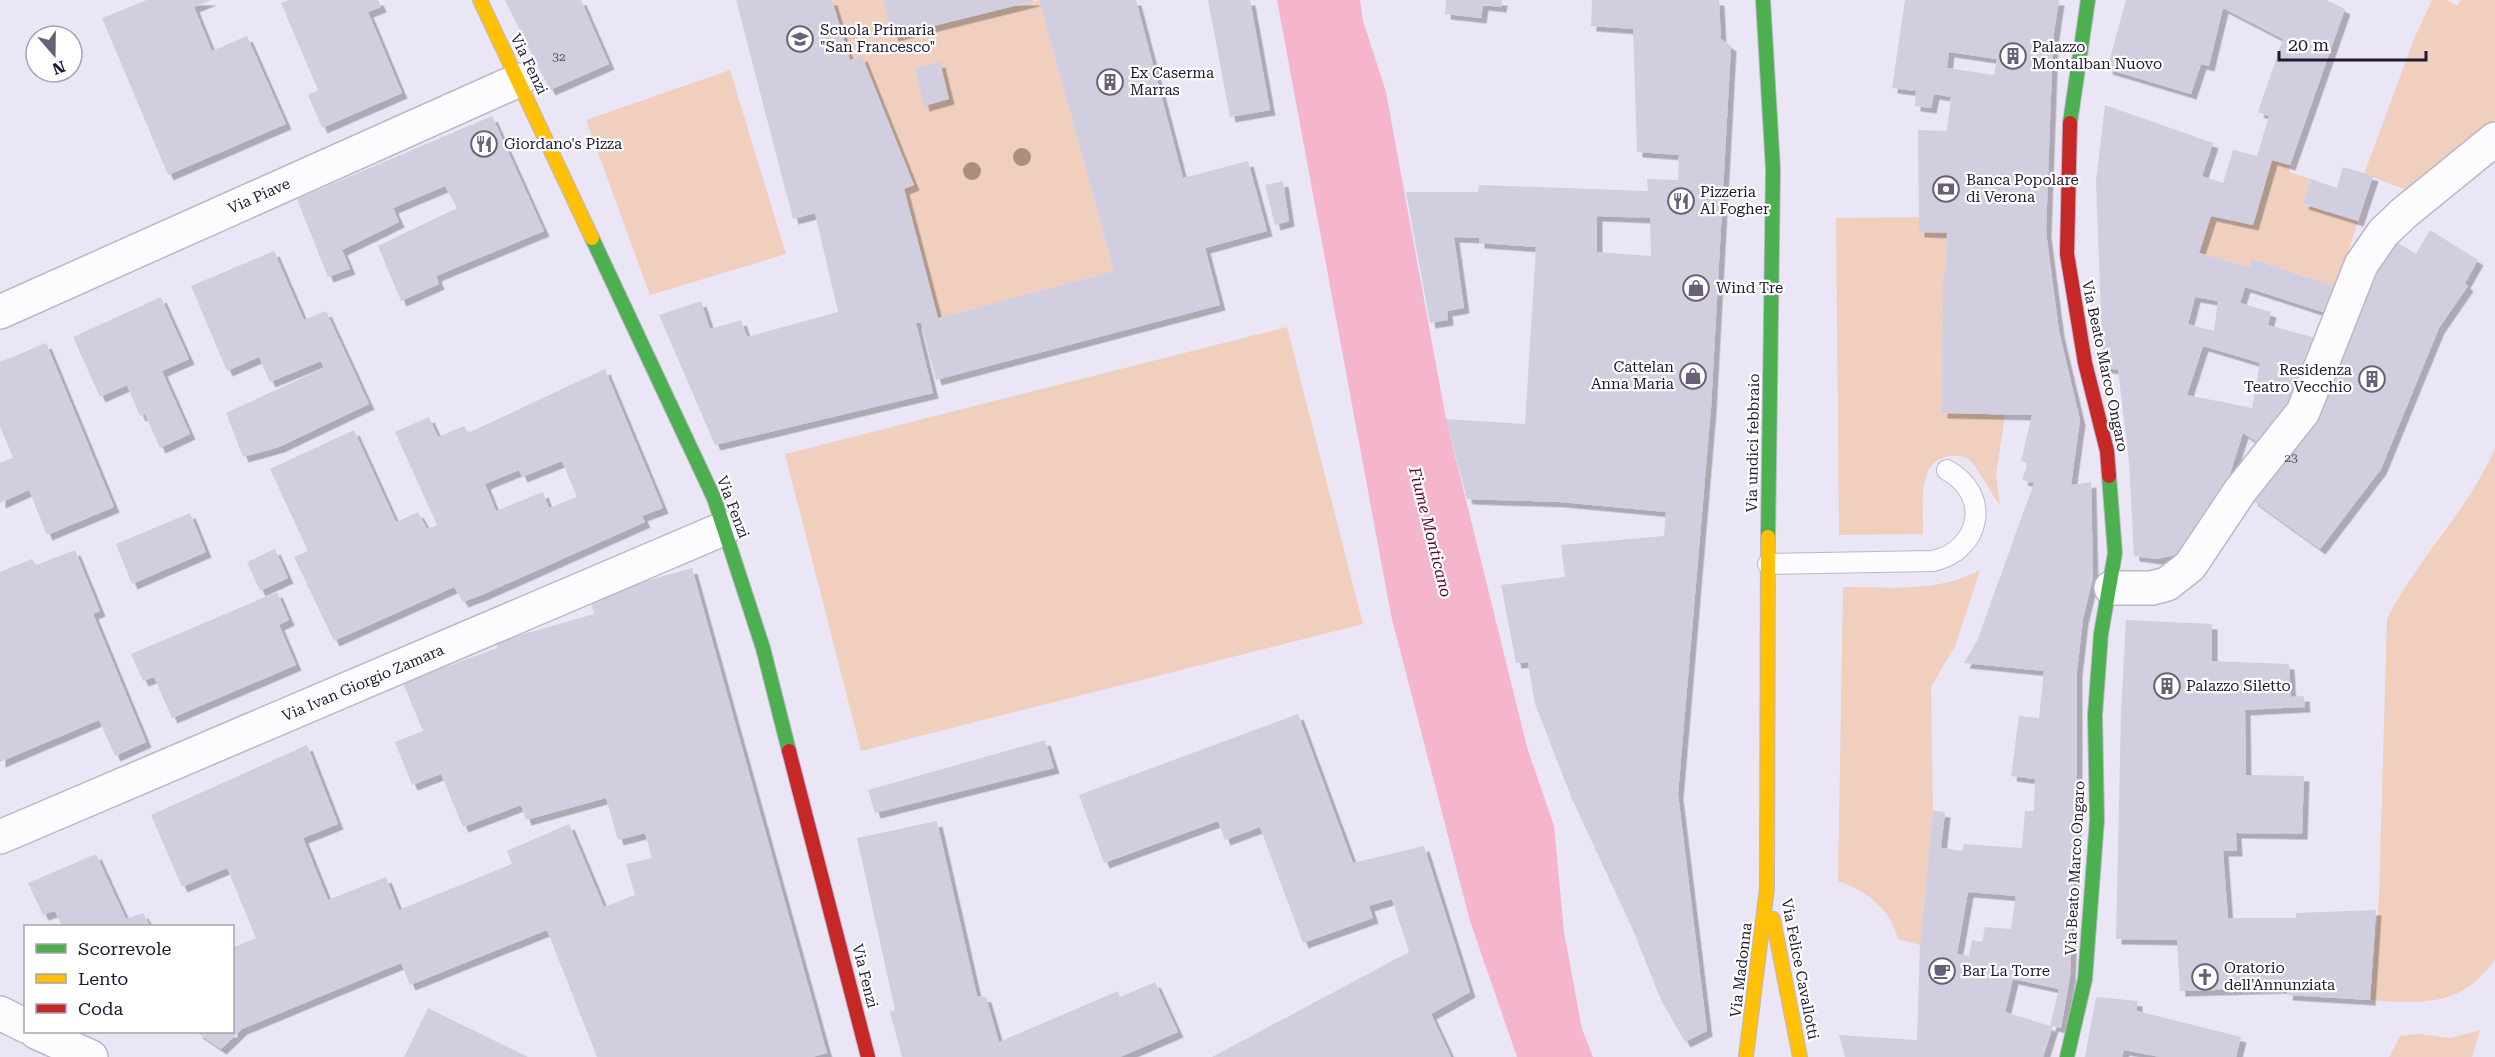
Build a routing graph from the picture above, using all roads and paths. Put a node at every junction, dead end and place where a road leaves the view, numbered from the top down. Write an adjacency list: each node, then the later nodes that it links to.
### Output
1 (480, 0): 4 (street, Via Fenzi)
2 (1763, 0): 9 (street, Via undici febbraio)
3 (2088, 0): 10 (street, Via Beato Marco Ongaro)
4 (519, 80): 6 (street, Via Piave); 8 (street, Via Fenzi)
5 (2495, 139): 10 (street)
6 (0, 312)
7 (1947, 470): 9 (lane)
8 (725, 528): 11 (street, Via Ivan Giorgio Zamara); 15 (street, Via Fenzi)
9 (1768, 564): 12 (street, Via undici febbraio)
10 (2111, 588): 18 (street, Via Beato Marco Ongaro)
11 (0, 837)
12 (1767, 888): 16 (street, Via Madonna); 17 (street, Via Felice Cavallotti)
13 (37, 1033): 14 (street)
14 (91, 1057)
15 (868, 1057)
16 (1746, 1057)
17 (1800, 1057)
18 (2067, 1057)

